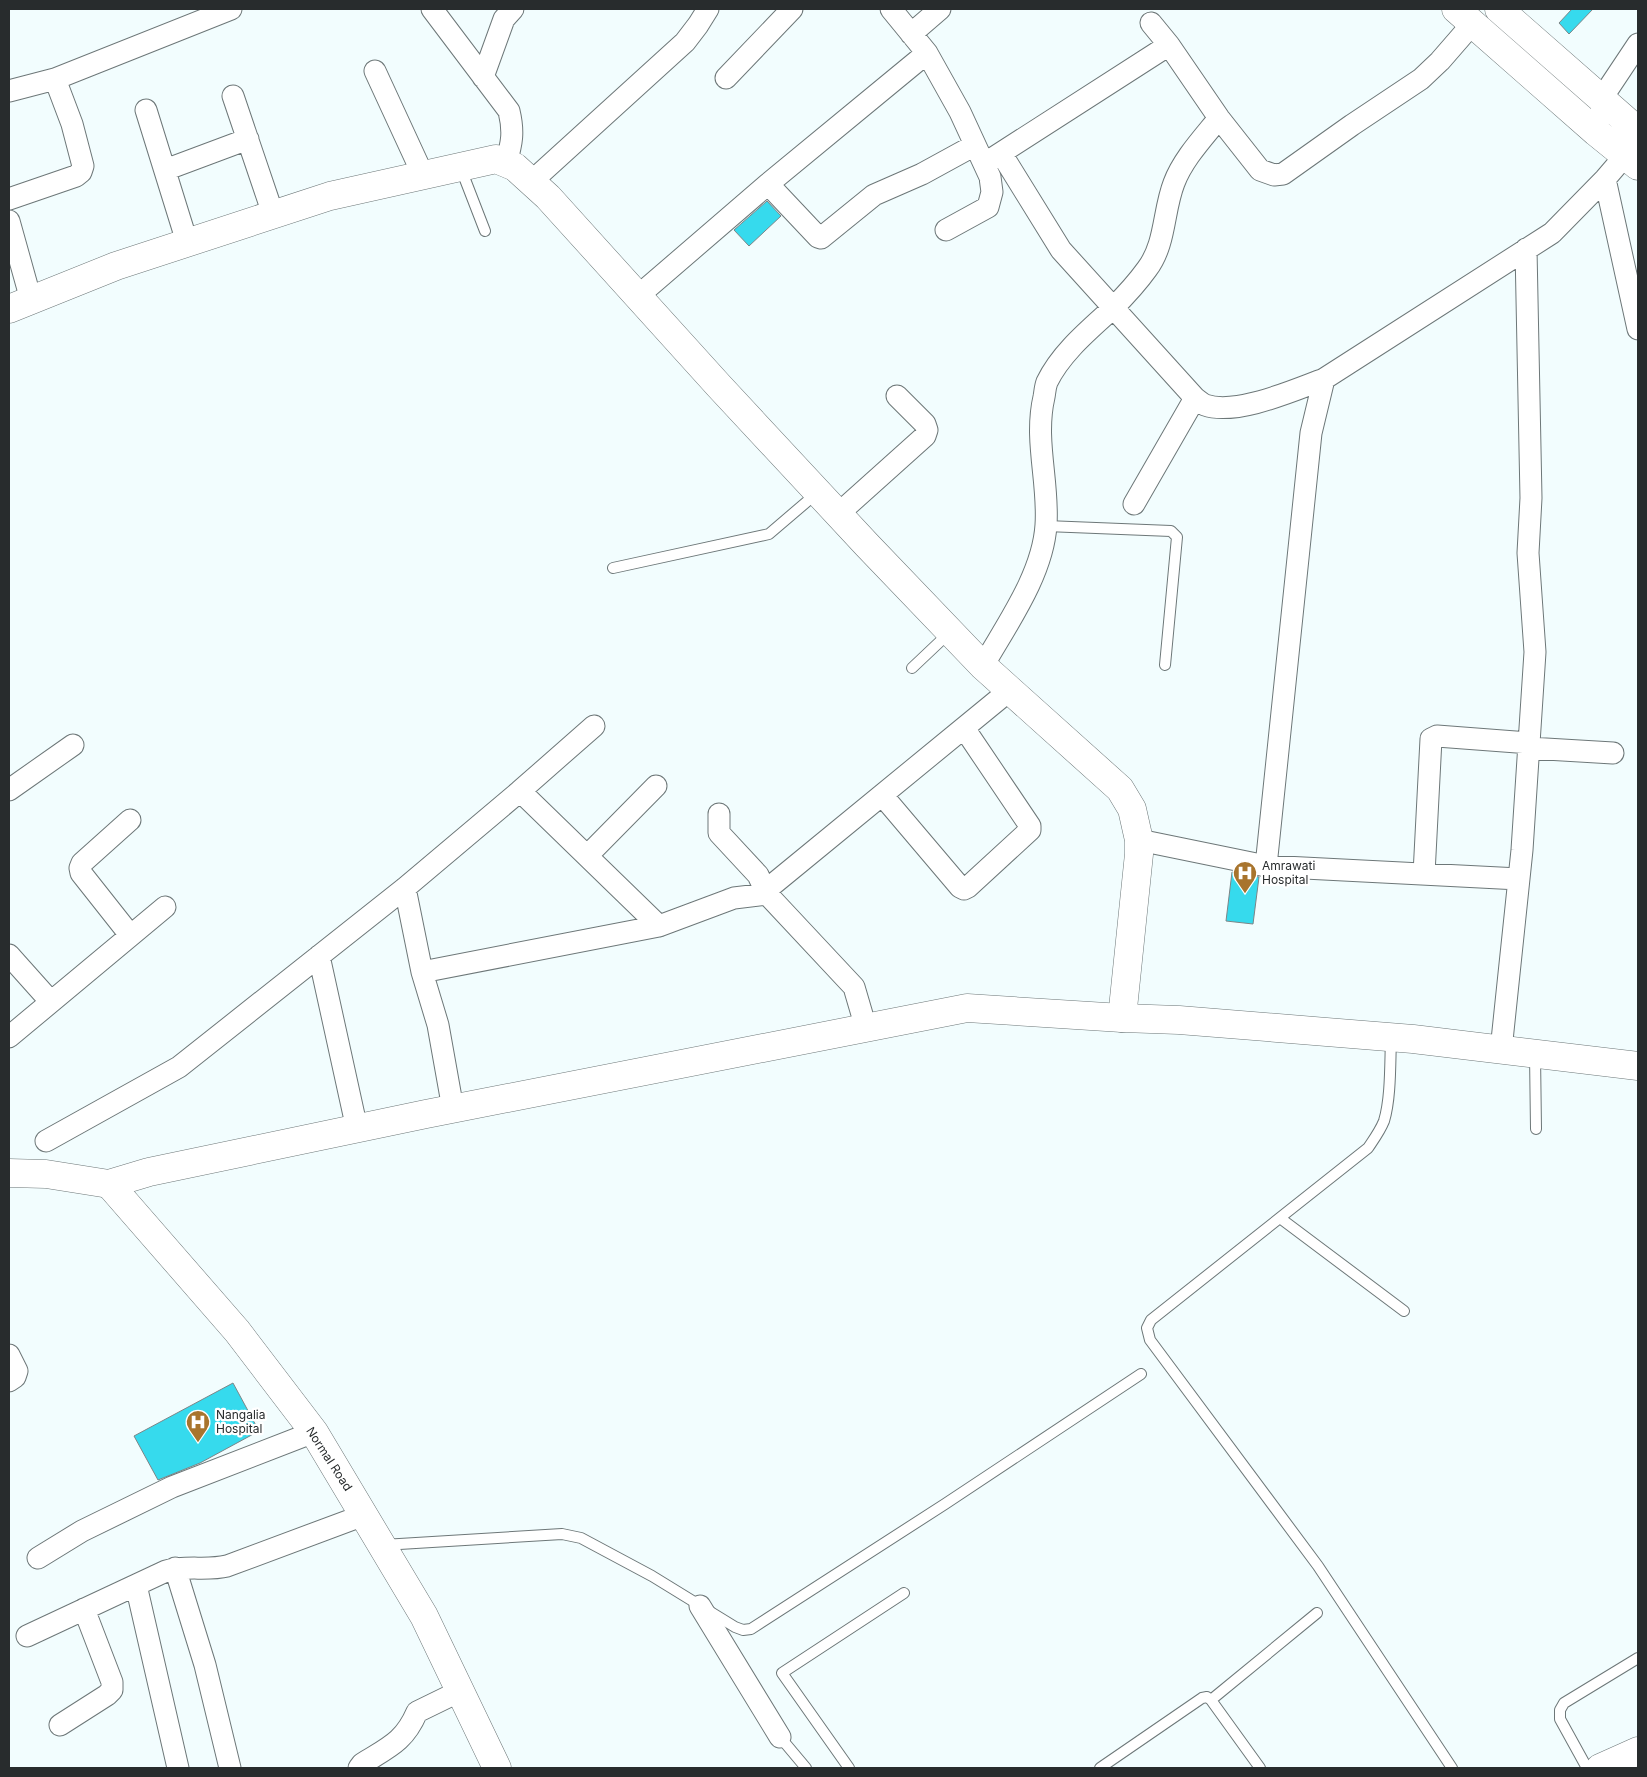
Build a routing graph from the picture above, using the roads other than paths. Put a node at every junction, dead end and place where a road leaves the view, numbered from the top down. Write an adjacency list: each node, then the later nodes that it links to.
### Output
1 (231, 9): 18 (street)
2 (432, 9): 16 (street)
3 (513, 9): 16 (street)
4 (708, 9): 34 (street)
5 (792, 9): 17 (street)
6 (890, 9): 11 (street)
7 (940, 9): 11 (street)
8 (1499, 9): 21 (main road)
9 (1465, 16): 23 (street); 25 (main road)
10 (1151, 23): 13 (street)
11 (911, 34): 14 (street)
12 (1638, 44): 21 (street)
13 (1169, 45): 23 (street); 27 (street)
14 (928, 53): 27 (street); 35 (street)
15 (375, 71): 32 (street)
16 (482, 77): 29 (street)
17 (726, 78)
18 (55, 80): 19 (street); 36 (street)
19 (9, 91)
20 (233, 96): 26 (street)
21 (1604, 100): 24 (main road); 25 (street)
22 (146, 110): 31 (street)
23 (1219, 118): 45 (street)
24 (1638, 131)
25 (1596, 132): 28 (main road)
26 (248, 139): 31 (street); 37 (street)
27 (986, 154): 35 (street); 39 (street); 45 (street)
28 (1633, 154): 33 (street)
29 (506, 163): 30 (main road); 34 (main road)
30 (460, 166): 32 (main road); 40 (lane)
31 (165, 170): 41 (street)
32 (423, 175): 37 (main road)
33 (1605, 179): 42 (street); 46 (street)
34 (531, 182): 43 (main road)
35 (768, 184): 43 (street)
36 (9, 199)
37 (273, 214): 41 (main road)
38 (9, 221): 44 (street)
39 (946, 230)
40 (484, 231)
41 (187, 242): 44 (main road)
42 (1526, 249): 47 (street); 63 (street)
43 (638, 296): 50 (main road)
44 (20, 304)
45 (1113, 308): 49 (street); 53 (street)
46 (1638, 330)
47 (1324, 379): 49 (street); 73 (street)
48 (897, 396): 52 (street)
49 (1195, 398): 51 (street)
50 (818, 493): 52 (main road); 54 (lane)
51 (1134, 504)
52 (838, 514): 55 (main road)
53 (1046, 526): 56 (lane); 57 (street)
54 (613, 568)
55 (950, 632): 57 (main road); 58 (lane)
56 (1165, 665)
57 (983, 666): 59 (main road)
58 (912, 668)
59 (1010, 690): 61 (street); 71 (main road)
60 (594, 726): 67 (street)
61 (964, 728): 68 (street); 68 (street)
62 (73, 745): 66 (street)
63 (1529, 746): 64 (street); 74 (street); 75 (street)
64 (1613, 753)
65 (656, 786): 72 (street)
66 (9, 790)
67 (520, 792): 72 (street); 76 (street)
68 (882, 795): 77 (street)
69 (719, 814): 77 (street)
70 (130, 820): 80 (street)
71 (1139, 840): 73 (street); 85 (main road)
72 (587, 856): 79 (street)
73 (1266, 866): 74 (street)
74 (1424, 874): 75 (street)
75 (1519, 879): 89 (street)
76 (405, 888): 82 (street); 83 (street)
77 (767, 894): 79 (street); 86 (street)
78 (165, 907): 80 (street)
79 (659, 926): 83 (street)
80 (130, 936): 84 (street)
81 (9, 955): 84 (street)
82 (319, 956): 93 (street); 95 (street)
83 (422, 972): 92 (street)
84 (51, 1002): 87 (street)
85 (1122, 1018): 86 (main road); 88 (main road)
86 (866, 1028): 92 (main road)
87 (9, 1037)
88 (1391, 1038): 89 (main road); 98 (lane)
89 (1501, 1050): 90 (main road)
90 (1535, 1054): 91 (main road); 94 (lane)
91 (1638, 1066)
92 (453, 1109): 93 (main road)
93 (356, 1129): 97 (main road)
94 (1536, 1129)
95 (46, 1141)
96 (9, 1173): 97 (main road)
97 (110, 1184): 103 (main road, Normal Road)
98 (1280, 1218): 99 (lane); 128 (lane)
99 (1404, 1311)
100 (9, 1355): 102 (street)
101 (1142, 1374): 110 (lane)
102 (9, 1381)
103 (314, 1432): 104 (main road, Normal Road); 106 (street)
104 (364, 1515): 105 (main road, Normal Road); 107 (street)
105 (382, 1545): 110 (lane); 115 (main road, Normal Road)
106 (38, 1558)
107 (176, 1568): 108 (street); 121 (street)
108 (136, 1585): 111 (street); 120 (street)
109 (904, 1593): 125 (lane)
110 (700, 1606): 118 (street)
111 (84, 1609): 113 (street); 117 (street)
112 (1317, 1613): 116 (lane)
113 (27, 1636)
114 (1638, 1658): 129 (lane)
115 (460, 1691): 122 (street); 123 (main road, Normal Road)
116 (1211, 1700): 126 (lane); 127 (lane)
117 (60, 1725)
118 (780, 1737): 124 (lane)
119 (1638, 1751): 130 (main road)
120 (178, 1768)
121 (230, 1768)
122 (359, 1768)
123 (497, 1768)
124 (806, 1768)
125 (849, 1768)
126 (1100, 1768)
127 (1260, 1768)
128 (1452, 1768)
129 (1587, 1768)
130 (1600, 1768)

